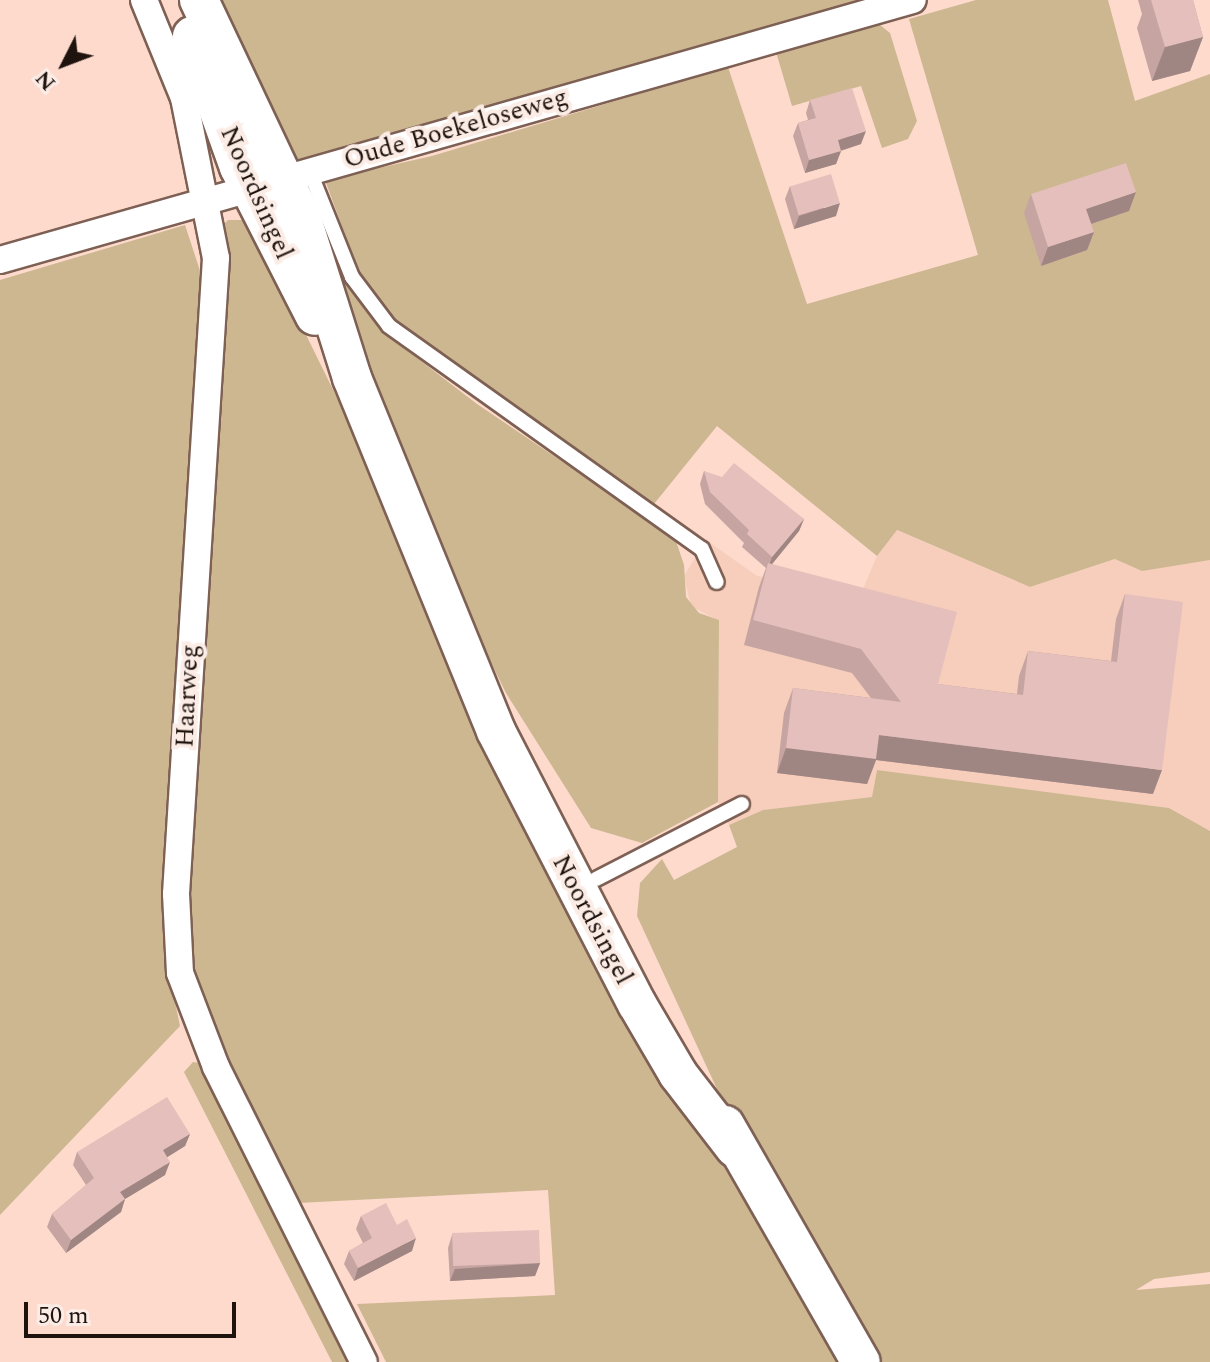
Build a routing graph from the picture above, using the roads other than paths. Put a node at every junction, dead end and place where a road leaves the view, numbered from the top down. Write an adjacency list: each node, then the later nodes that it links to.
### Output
1 (144, 0): 6 (street, Haarweg)
2 (177, 0): 5 (main road, Noordsingel)
3 (199, 0): 5 (main road, Noordsingel)
4 (913, 0): 5 (street, Oude Boekeloseweg)
5 (281, 181): 6 (street, Oude Boekeloseweg); 8 (lane); 9 (main road, Noordsingel)
6 (208, 203): 7 (street, Oude Boekeloseweg); 13 (street, Haarweg)
7 (0, 260)
8 (717, 582)
9 (477, 675): 11 (main road, Noordsingel); 12 (main road, Noordsingel)
10 (742, 804): 11 (lane)
11 (596, 879): 12 (main road, Noordsingel)
12 (735, 1148): 14 (main road, Noordsingel)
13 (364, 1362)
14 (861, 1362)

